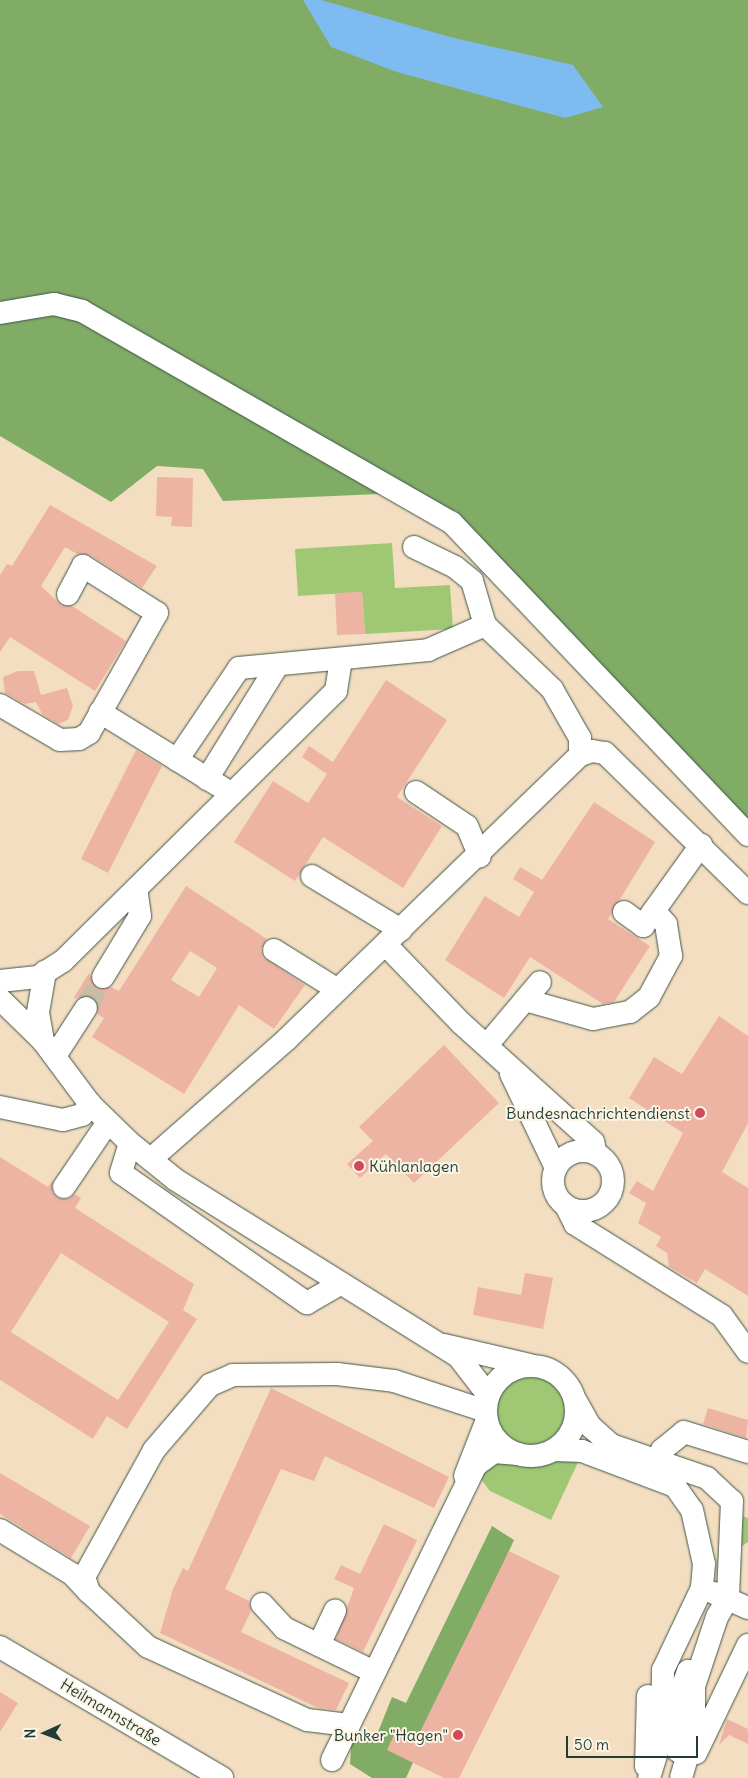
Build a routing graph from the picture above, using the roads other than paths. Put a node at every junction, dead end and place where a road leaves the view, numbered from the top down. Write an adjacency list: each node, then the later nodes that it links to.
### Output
1 (0, 313): 16 (street)
2 (414, 547): 4 (street)
3 (68, 594): 8 (street)
4 (485, 625): 5 (street); 10 (street)
5 (341, 660): 6 (street); 12 (street)
6 (277, 666): 9 (street); 11 (street)
7 (0, 704): 8 (street)
8 (100, 712): 11 (street)
9 (223, 753): 12 (street); 13 (street)
10 (580, 755): 17 (street); 18 (street)
11 (177, 760): 13 (street)
12 (257, 770): 15 (street)
13 (207, 779): 15 (street)
14 (416, 792): 18 (street)
15 (232, 794): 20 (street)
16 (748, 835)
17 (701, 844): 21 (street); 22 (street)
18 (480, 856): 24 (street)
19 (312, 876): 24 (street)
20 (136, 889): 26 (street); 27 (street)
21 (748, 893)
22 (654, 911): 23 (street); 32 (street)
23 (624, 912)
24 (394, 938): 30 (street); 34 (street)
25 (274, 950): 30 (street)
26 (45, 972): 28 (street); 35 (street)
27 (103, 977)
28 (0, 980)
29 (540, 982): 32 (street)
30 (338, 990): 42 (street)
31 (0, 1000): 35 (street)
32 (525, 1000): 34 (street)
33 (86, 1008): 35 (street)
34 (487, 1045): 36 (street)
35 (49, 1048): 37 (street)
36 (505, 1062): 41 (street); 43 (street)
37 (90, 1104): 38 (street); 39 (street)
38 (0, 1107)
39 (108, 1122): 40 (street); 44 (street)
40 (130, 1143): 42 (street); 48 (street)
41 (596, 1154): 43 (street); 45 (street)
42 (151, 1159): 48 (street)
43 (556, 1168): 46 (street)
44 (64, 1187)
45 (603, 1203): 46 (street); 47 (street)
46 (566, 1206): 47 (street)
47 (624, 1251): 50 (street)
48 (341, 1283): 49 (street)
49 (438, 1344): 51 (street); 53 (street)
50 (748, 1352)
51 (530, 1365): 52 (street); 53 (street)
52 (576, 1401): 54 (street); 57 (street)
53 (487, 1409): 56 (street); 58 (street); 64 (street)
54 (554, 1450): 56 (street); 57 (street)
55 (748, 1452): 57 (street)
56 (518, 1454): 58 (street)
57 (654, 1469): 59 (street); 63 (street)
58 (464, 1486): 73 (street)
59 (740, 1504): 61 (street)
60 (0, 1530): 64 (street)
61 (740, 1554): 63 (street); 66 (street)
62 (748, 1574): 66 (street)
63 (702, 1588): 66 (street); 72 (street)
64 (89, 1592): 76 (street)
65 (262, 1604): 68 (street)
66 (731, 1608): 71 (street); 78 (street)
67 (335, 1610): 68 (street)
68 (319, 1645): 73 (street)
69 (748, 1645): 75 (street)
70 (0, 1647): 79 (street, Heilmannstraße)
71 (707, 1653): 75 (street); 78 (street)
72 (663, 1670): 74 (street); 81 (street)
73 (374, 1672): 76 (street)
74 (645, 1705): 80 (street); 81 (street)
75 (712, 1721): 78 (street)
76 (349, 1725): 77 (street)
77 (332, 1760)
78 (678, 1775)
79 (222, 1778)
80 (635, 1778)
81 (648, 1778)

